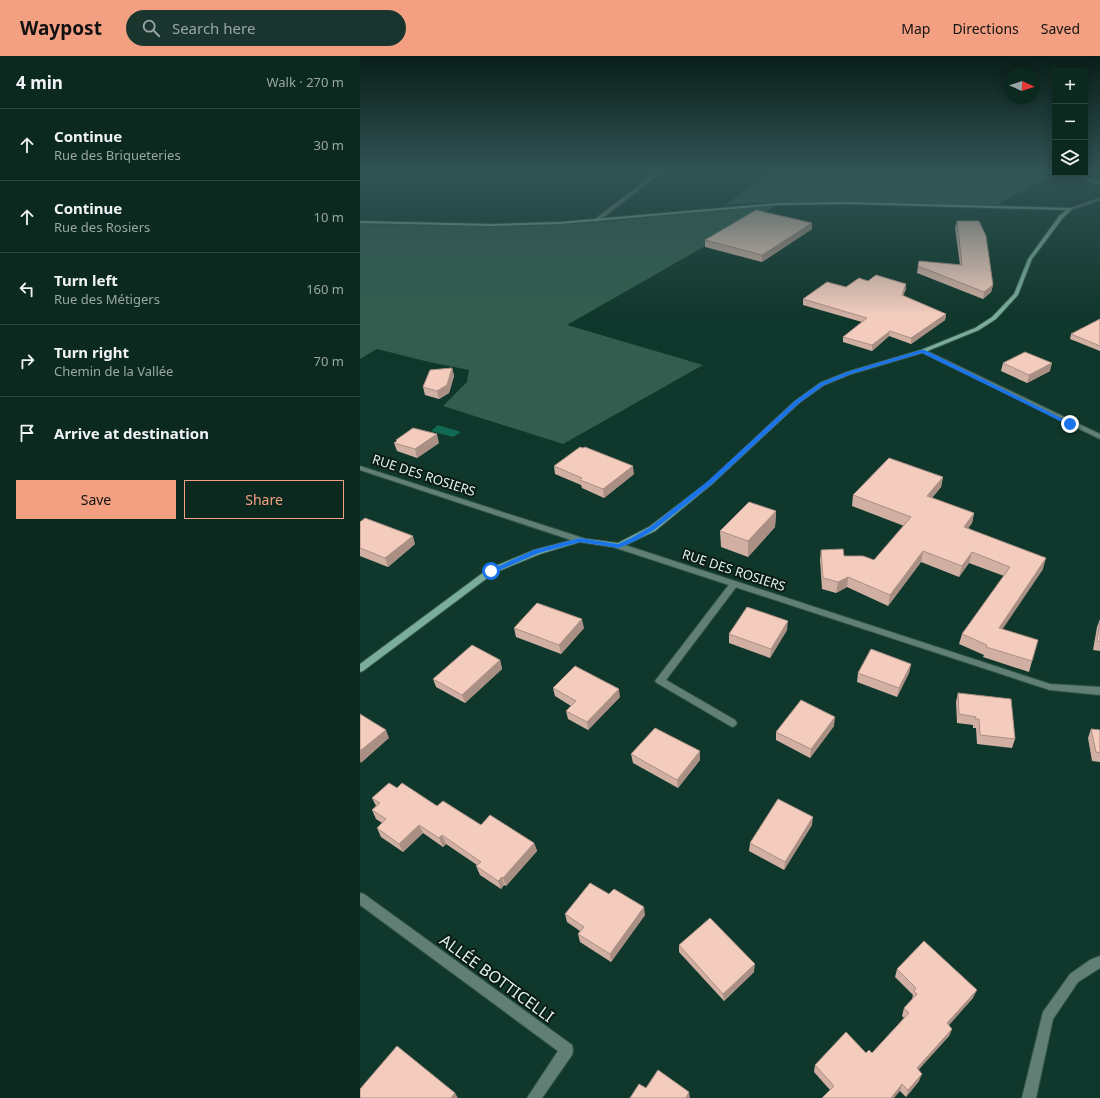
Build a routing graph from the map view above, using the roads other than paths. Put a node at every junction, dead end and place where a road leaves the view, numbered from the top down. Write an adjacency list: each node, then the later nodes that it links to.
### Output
1 (613, 219): 3 (main road)
2 (1060, 219): 5 (main road)
3 (598, 220): 4 (main road)
4 (360, 222)
5 (923, 351): 6 (street); 9 (main road)
6 (1100, 437)
7 (360, 468): 8 (street, RUE DES ROSIERS)
8 (580, 540): 9 (main road, RUE DES ROSIERS); 11 (main road)
9 (619, 546): 10 (street, RUE DES ROSIERS)
10 (734, 584): 12 (street, RUE DES ROSIERS); 13 (street)
11 (360, 669)
12 (1100, 691)
13 (732, 723)
14 (360, 898): 16 (street, ALLÉE BOTTICELLI)
15 (1100, 962): 17 (street)
16 (534, 1098)
17 (1028, 1098)

